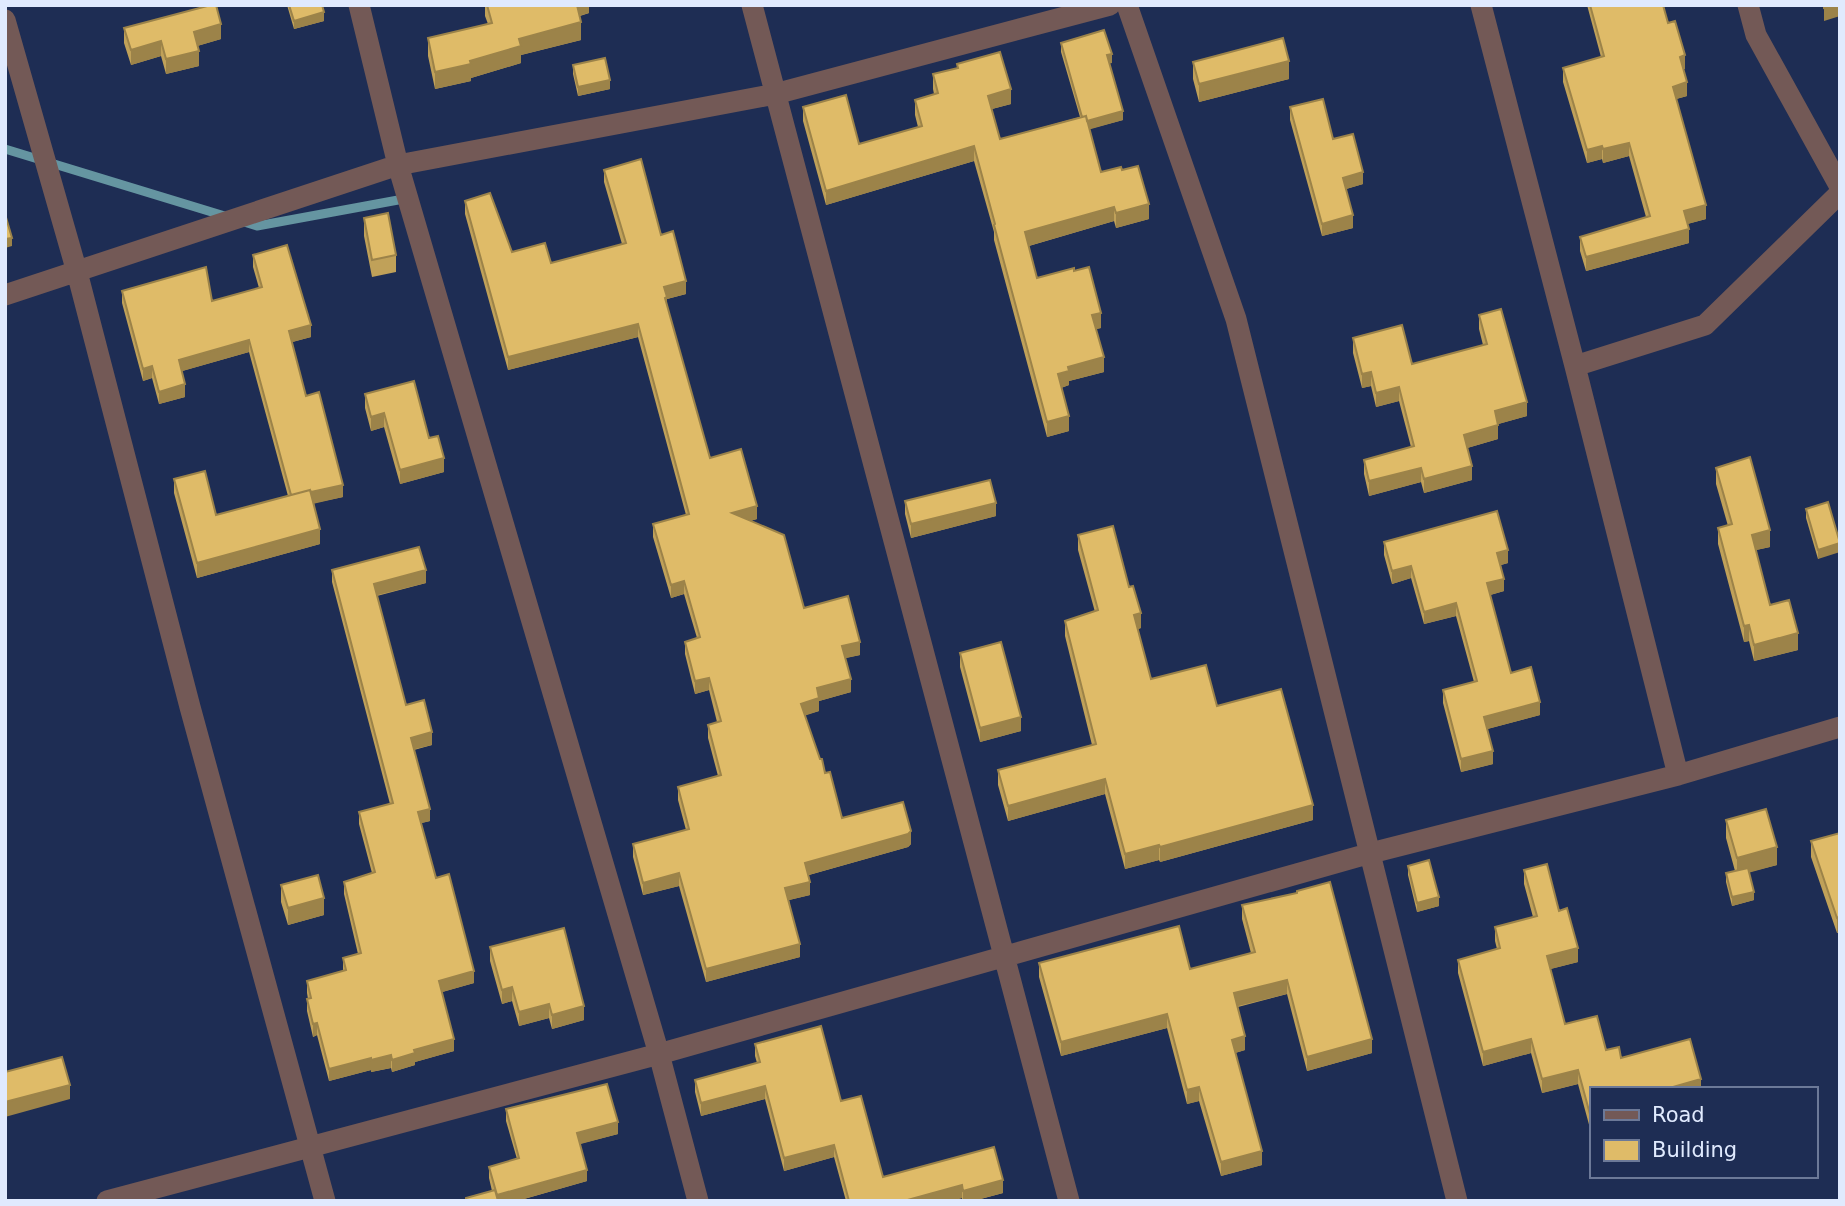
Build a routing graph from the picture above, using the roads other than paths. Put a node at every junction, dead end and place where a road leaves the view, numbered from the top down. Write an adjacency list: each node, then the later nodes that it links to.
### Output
1 (359, 5): 9 (street)
2 (752, 5): 8 (street)
3 (1110, 5): 8 (street)
4 (1126, 5): 17 (street)
5 (1481, 5): 14 (street)
6 (1748, 5): 10 (street)
7 (5, 20): 12 (street)
8 (775, 94): 9 (street); 18 (street)
9 (398, 165): 12 (street); 19 (street)
10 (1840, 187)
11 (1840, 193): 14 (street)
12 (78, 272): 13 (street); 20 (street)
13 (5, 295)
14 (1575, 366): 16 (street)
15 (1840, 727): 16 (street)
16 (1678, 775): 17 (street)
17 (1371, 852): 18 (street); 25 (street)
18 (1005, 957): 19 (street); 24 (street)
19 (659, 1054): 20 (street); 23 (street)
20 (310, 1146): 21 (street); 22 (street)
21 (107, 1201)
22 (325, 1201)
23 (698, 1201)
24 (1069, 1201)
25 (1457, 1201)

